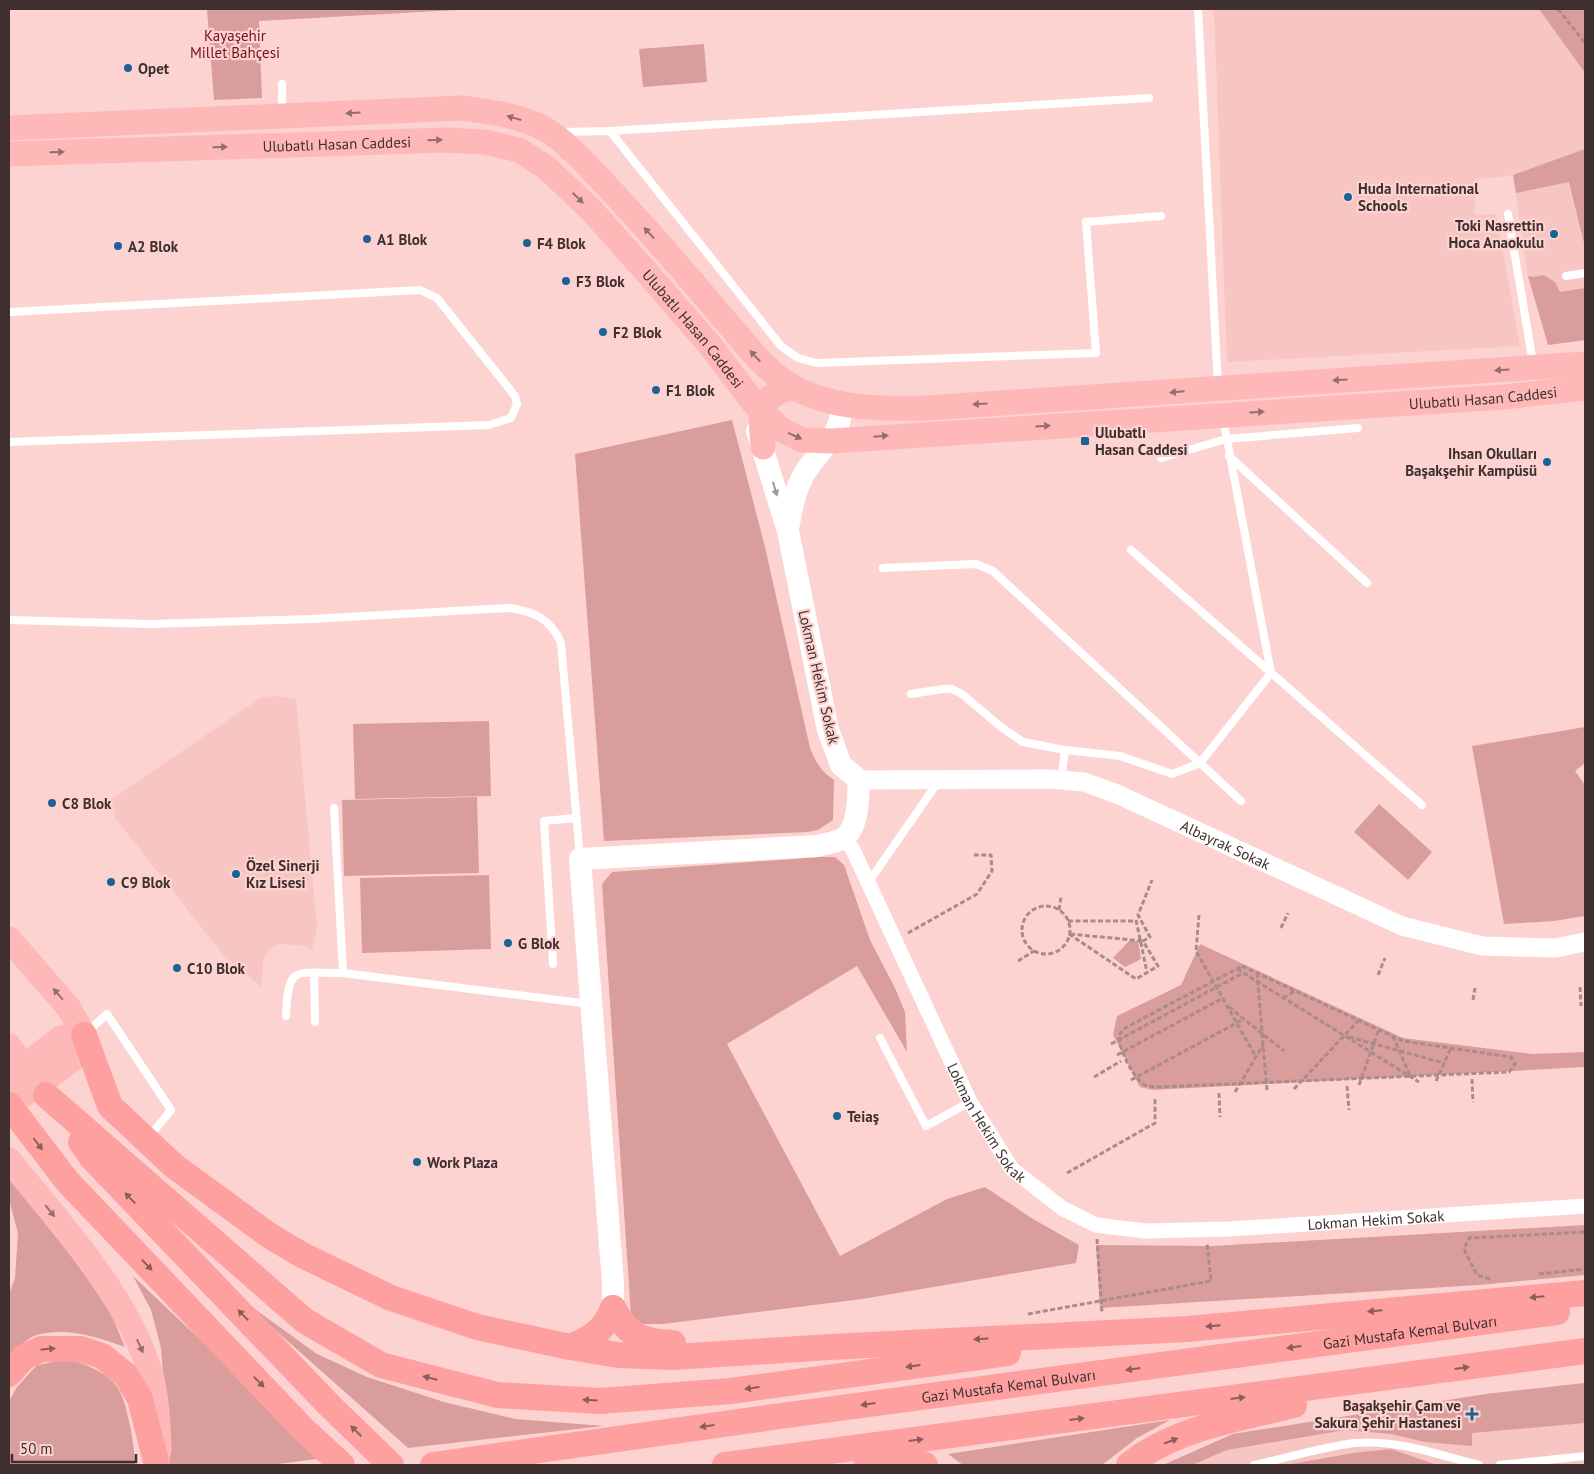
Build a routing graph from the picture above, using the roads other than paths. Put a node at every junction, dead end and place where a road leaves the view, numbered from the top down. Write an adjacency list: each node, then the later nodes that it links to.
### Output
1 (1198, 9): 18 (lane)
2 (282, 84): 4 (lane)
3 (1149, 98): 6 (lane)
4 (282, 117): 5 (main road, Ulubatlı Hasan Caddesi); 7 (main road, Ulubatlı Hasan Caddesi, one-way to 4)
5 (9, 128)
6 (610, 131): 7 (lane); 10 (lane)
7 (549, 132): 17 (main road, Ulubatlı Hasan Caddesi, one-way to 7)
8 (9, 154): 16 (main road, Ulubatlı Hasan Caddesi, one-way to 16)
9 (1508, 214): 15 (lane)
10 (1162, 216)
11 (1585, 273): 12 (lane)
12 (1566, 276)
13 (9, 312): 26 (lane)
14 (1585, 364): 15 (main road, Ulubatlı Hasan Caddesi)
15 (1534, 368): 18 (main road, Ulubatlı Hasan Caddesi, one-way to 18)
16 (737, 378): 21 (main road, Ulubatlı Hasan Caddesi); 27 (main road, Lokman Hekim Sokak)
17 (792, 387): 20 (main road, Ulubatlı Hasan Caddesi); 21 (main road)
18 (1218, 388): 20 (main road, Ulubatlı Hasan Caddesi, one-way to 20)
19 (1585, 388): 22 (main road, Ulubatlı Hasan Caddesi, one-way to 19)
20 (840, 403): 25 (main road)
21 (760, 409): 25 (main road, Ulubatlı Hasan Caddesi, one-way to 25); 27 (main road)
22 (1222, 414): 24 (lane); 25 (main road, Ulubatlı Hasan Caddesi, one-way to 22)
23 (1358, 428): 24 (lane)
24 (1226, 439): 28 (lane); 29 (lane)
25 (832, 440): 30 (main road)
26 (9, 442)
27 (763, 447): 30 (main road, Lokman Hekim Sokak, one-way to 30)
28 (1229, 456): 33 (lane); 35 (lane)
29 (1161, 458)
30 (788, 531): 39 (main road, Lokman Hekim Sokak)
31 (1131, 550): 35 (lane)
32 (883, 568): 38 (lane)
33 (1367, 583)
34 (9, 620): 45 (lane)
35 (1271, 673): 38 (lane); 43 (lane)
36 (911, 694): 37 (lane)
37 (1065, 750): 38 (lane); 41 (lane)
38 (1200, 763): 42 (lane)
39 (859, 780): 40 (street, Albayrak Sokak); 46 (main road)
40 (939, 780): 41 (street, Albayrak Sokak); 48 (lane)
41 (1061, 780): 50 (street, Albayrak Sokak)
42 (1241, 801)
43 (1422, 805)
44 (334, 808): 53 (lane)
45 (576, 818): 47 (lane); 51 (lane)
46 (844, 838): 47 (main road); 48 (street, Lokman Hekim Sokak)
47 (580, 859): 54 (main road)
48 (868, 883): 62 (street, Lokman Hekim Sokak)
49 (9, 939): 57 (main road, one-way to 49)
50 (1585, 942)
51 (553, 964)
52 (314, 973): 53 (lane); 55 (lane); 56 (lane)
53 (343, 973): 54 (lane)
54 (592, 1004): 68 (main road)
55 (286, 1016)
56 (315, 1022)
57 (84, 1035): 61 (main road); 64 (highway); 64 (lane)
58 (880, 1038): 62 (lane)
59 (9, 1046): 61 (main road)
60 (9, 1078): 61 (main road)
61 (40, 1080): 63 (main road); 70 (highway, one-way to 61); 80 (highway, one-way to 61)
62 (970, 1102): 66 (street, Lokman Hekim Sokak)
63 (9, 1105): 79 (highway, one-way to 79)
64 (146, 1140): 72 (highway)
65 (9, 1160): 78 (main road, one-way to 78)
66 (1585, 1206)
67 (1585, 1293): 70 (highway, one-way to 70)
68 (613, 1308): 71 (highway); 72 (highway)
69 (1585, 1308): 81 (highway, Gazi Mustafa Kemal Bulvarı, one-way to 81)
70 (1187, 1329): 71 (highway, one-way to 71)
71 (831, 1346): 72 (highway)
72 (570, 1347)
73 (1585, 1351): 75 (highway, one-way to 73)
74 (9, 1374): 78 (highway, one-way to 78)
75 (1413, 1375): 76 (highway, one-way to 75); 84 (highway, one-way to 75)
76 (798, 1455): 82 (highway); 83 (highway)
77 (1585, 1456): 87 (lane)
78 (158, 1465)
79 (342, 1465)
80 (391, 1465)
81 (433, 1465)
82 (725, 1465)
83 (925, 1465)
84 (1129, 1465)
85 (1254, 1465): 86 (lane)
86 (1479, 1465)
87 (1500, 1465)

